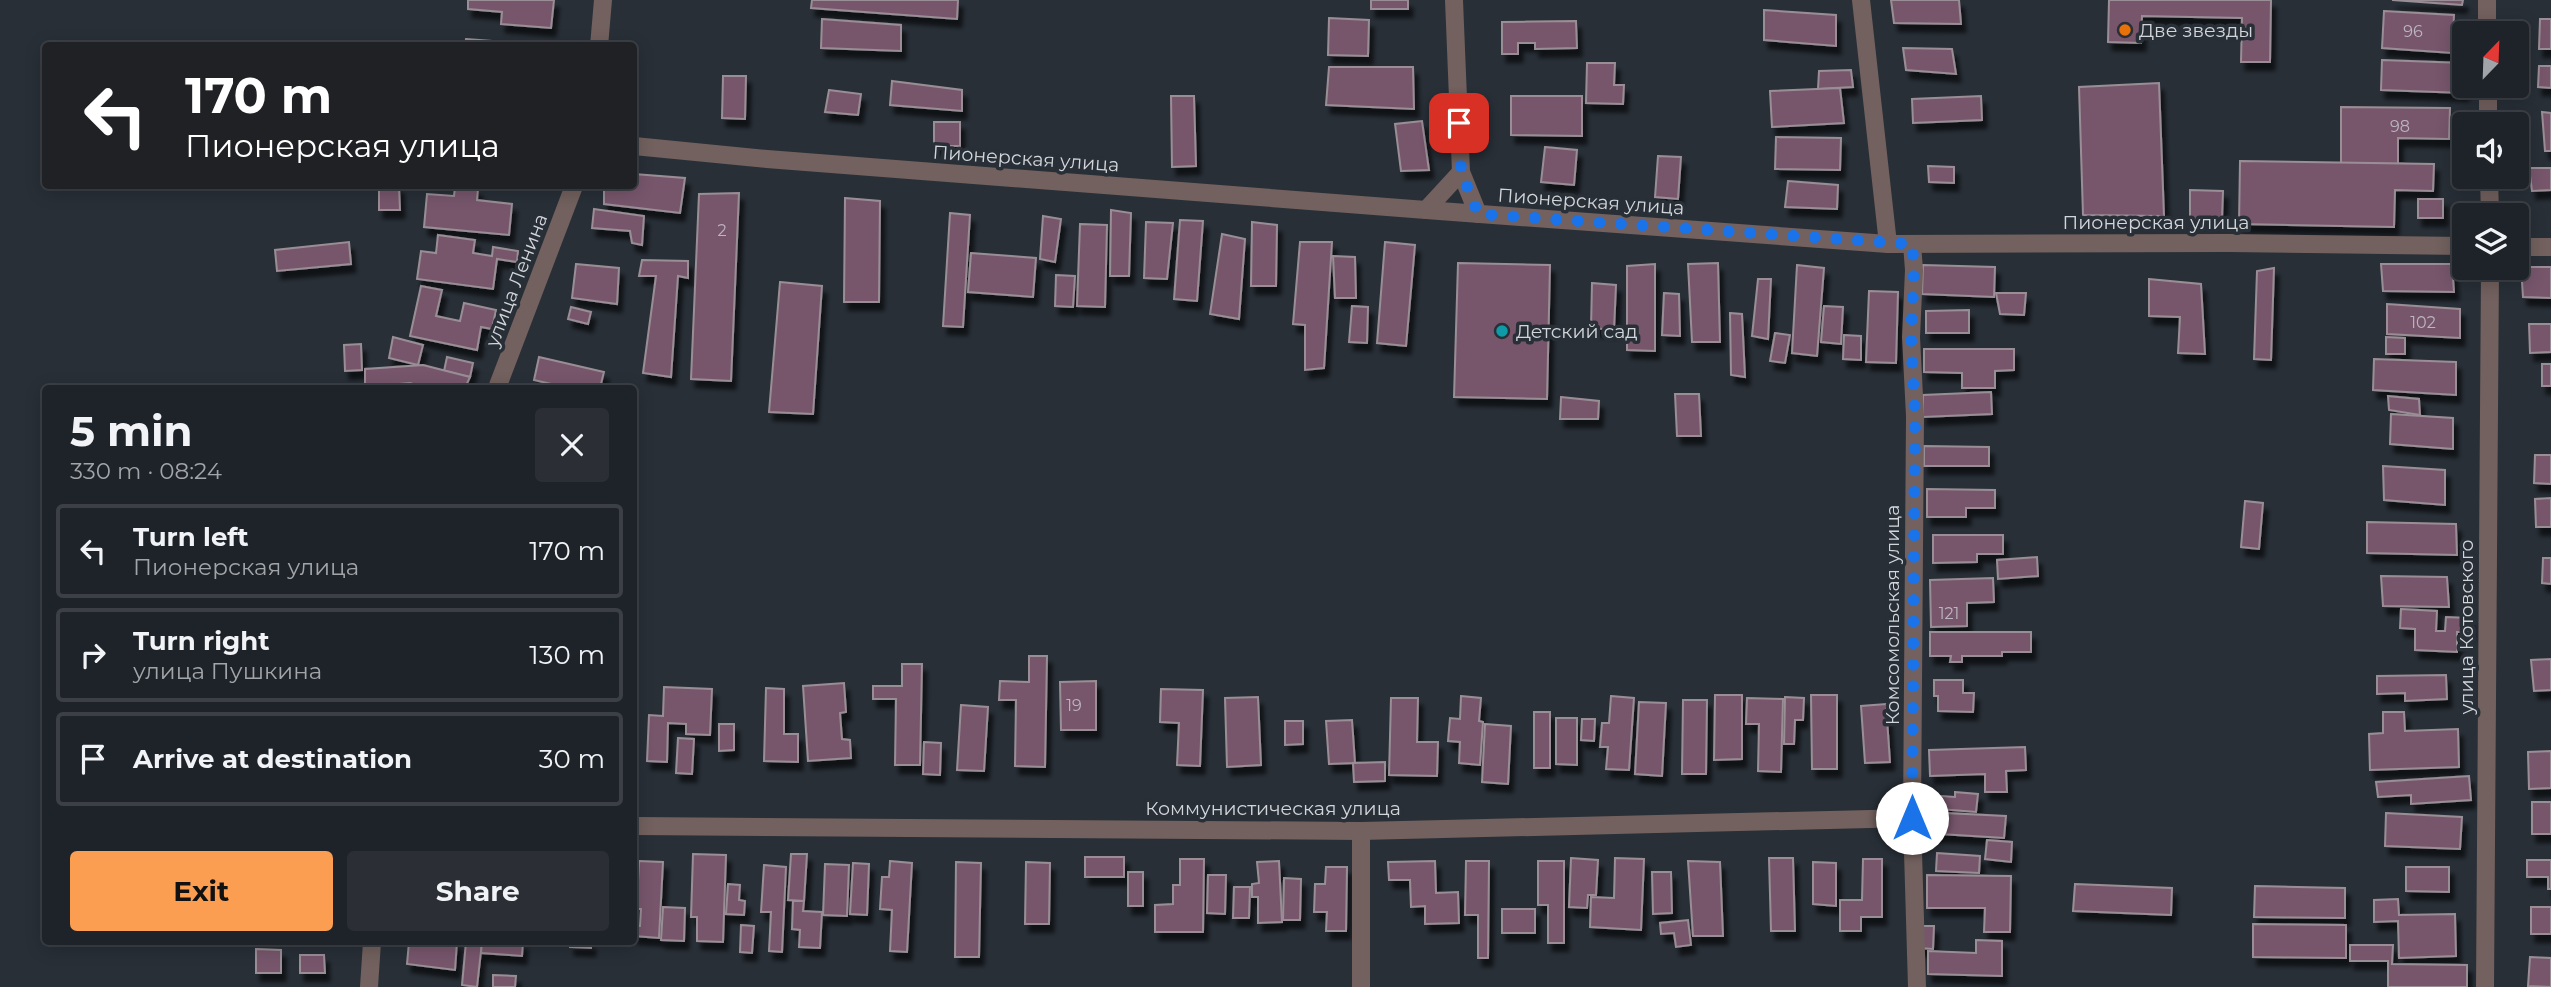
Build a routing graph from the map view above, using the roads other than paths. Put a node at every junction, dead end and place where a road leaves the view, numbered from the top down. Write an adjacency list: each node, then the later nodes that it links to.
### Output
1 (603, 0): 6 (street)
2 (1454, 0): 8 (street)
3 (1861, 0): 12 (street)
4 (2487, 0): 5 (street)
5 (2487, 21)
6 (599, 42)
7 (637, 146): 10 (street, Пионерская улица)
8 (1461, 172): 10 (street); 11 (street)
9 (573, 189): 18 (street, улица Ленина)
10 (1426, 210): 11 (street, Пионерская улица)
11 (1478, 214): 12 (street, Пионерская улица)
12 (1888, 244): 13 (street, Пионерская улица)
13 (1912, 244): 14 (street, Пионерская улица); 19 (street, Комсомольская улица)
14 (2452, 246)
15 (2529, 247): 16 (street)
16 (2551, 247)
17 (2490, 280): 26 (street, улица Котовского)
18 (498, 385)
19 (1912, 818): 21 (street, Коммунистическая улица); 25 (street, Комсомольская улица)
20 (637, 825): 21 (street, Коммунистическая улица)
21 (1360, 831): 24 (street)
22 (372, 945): 23 (street)
23 (369, 987)
24 (1361, 987)
25 (1917, 987)
26 (2485, 987)

